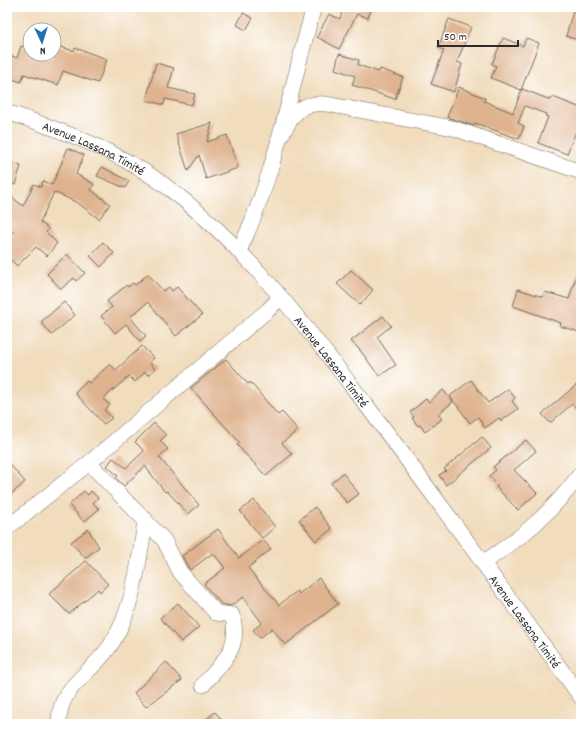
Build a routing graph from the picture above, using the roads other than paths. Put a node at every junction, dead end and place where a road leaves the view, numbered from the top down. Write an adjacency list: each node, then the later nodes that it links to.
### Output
1 (314, 7): 3 (street)
2 (7, 112): 5 (street, Avenue Lassana Timité)
3 (279, 139): 4 (street); 5 (street)
4 (581, 172)
5 (238, 251): 6 (street, Avenue Lassana Timité)
6 (280, 298): 7 (street); 11 (street, Avenue Lassana Timité)
7 (89, 463): 9 (street); 10 (street)
8 (581, 473): 11 (street)
9 (145, 519): 12 (street); 14 (street)
10 (7, 528)
11 (484, 562): 13 (street, Avenue Lassana Timité)
12 (203, 685)
13 (581, 697)
14 (59, 724)

